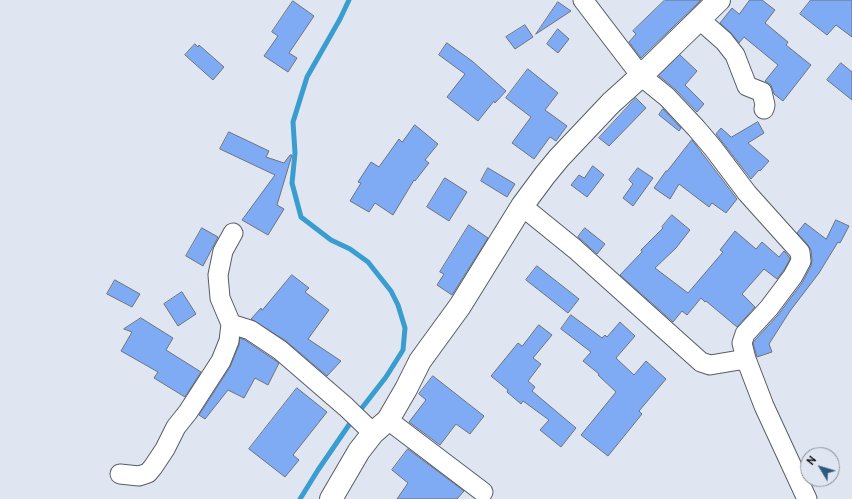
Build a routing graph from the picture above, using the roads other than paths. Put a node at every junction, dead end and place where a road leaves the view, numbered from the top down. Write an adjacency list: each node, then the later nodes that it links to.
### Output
1 (584, 0): 4 (street)
2 (719, 0): 3 (street)
3 (699, 19): 4 (street); 5 (street)
4 (641, 76): 6 (street); 9 (street)
5 (764, 109)
6 (522, 206): 9 (street); 10 (street)
7 (233, 233): 8 (street)
8 (231, 324): 10 (street); 11 (street)
9 (746, 359): 14 (street)
10 (380, 426): 12 (street); 13 (street)
11 (120, 474)
12 (483, 492)
13 (331, 499)
14 (807, 499)

